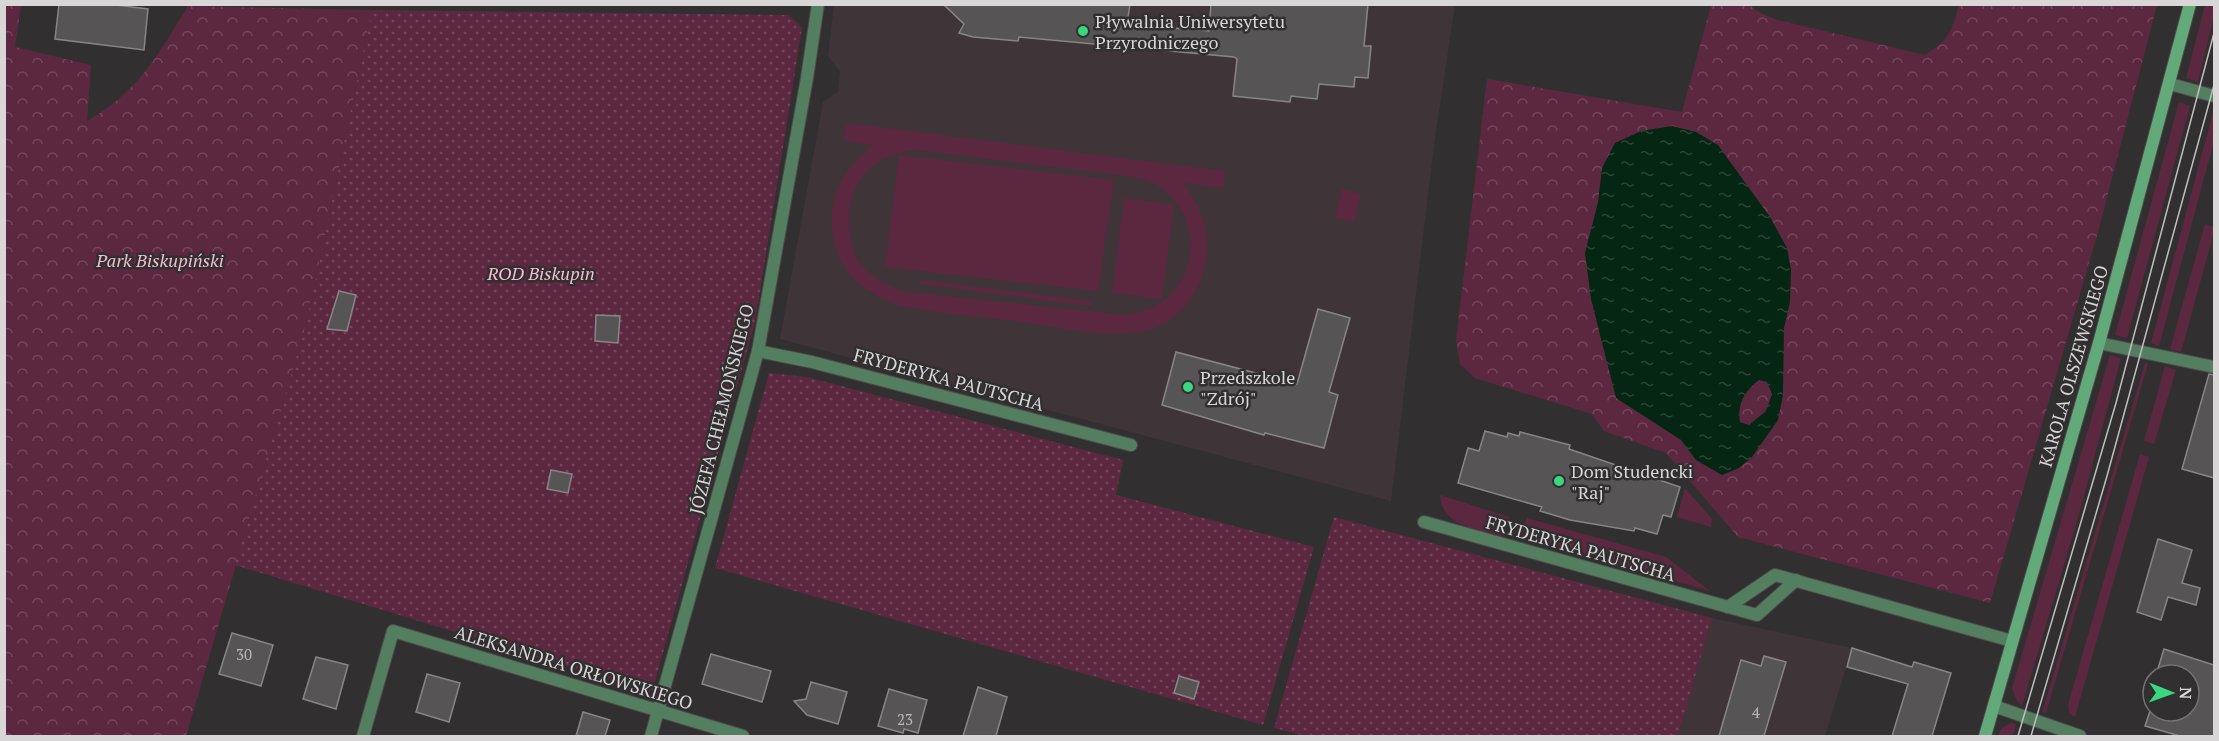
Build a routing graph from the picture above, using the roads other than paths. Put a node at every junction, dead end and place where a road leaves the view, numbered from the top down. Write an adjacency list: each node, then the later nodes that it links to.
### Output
1 (818, 4): 6 (street, JÓZEFA CHEŁMOŃSKIEGO)
2 (2190, 4): 3 (street, KAROLA OLSZEWSKIEGO)
3 (2170, 84): 4 (street); 5 (street, KAROLA OLSZEWSKIEGO)
4 (2214, 96)
5 (2099, 343): 7 (street); 12 (street, KAROLA OLSZEWSKIEGO)
6 (758, 351): 8 (street, FRYDERYKA PAUTSCHA); 14 (street, JÓZEFA CHEŁMOŃSKIEGO)
7 (2214, 367)
8 (1131, 446)
9 (1424, 522): 11 (street, FRYDERYKA PAUTSCHA)
10 (1796, 580): 11 (street); 11 (street, FRYDERYKA PAUTSCHA); 12 (street)
11 (1728, 607)
12 (2012, 641): 13 (street, KAROLA OLSZEWSKIEGO)
13 (1994, 706): 18 (street, KAROLA OLSZEWSKIEGO); 19 (street)
14 (658, 712): 15 (street, ALEKSANDRA ORŁOWSKIEGO); 16 (street, JÓZEFA CHEŁMOŃSKIEGO); 17 (street, ALEKSANDRA ORŁOWSKIEGO)
15 (363, 736)
16 (651, 736)
17 (743, 736)
18 (1985, 736)
19 (2079, 736)

